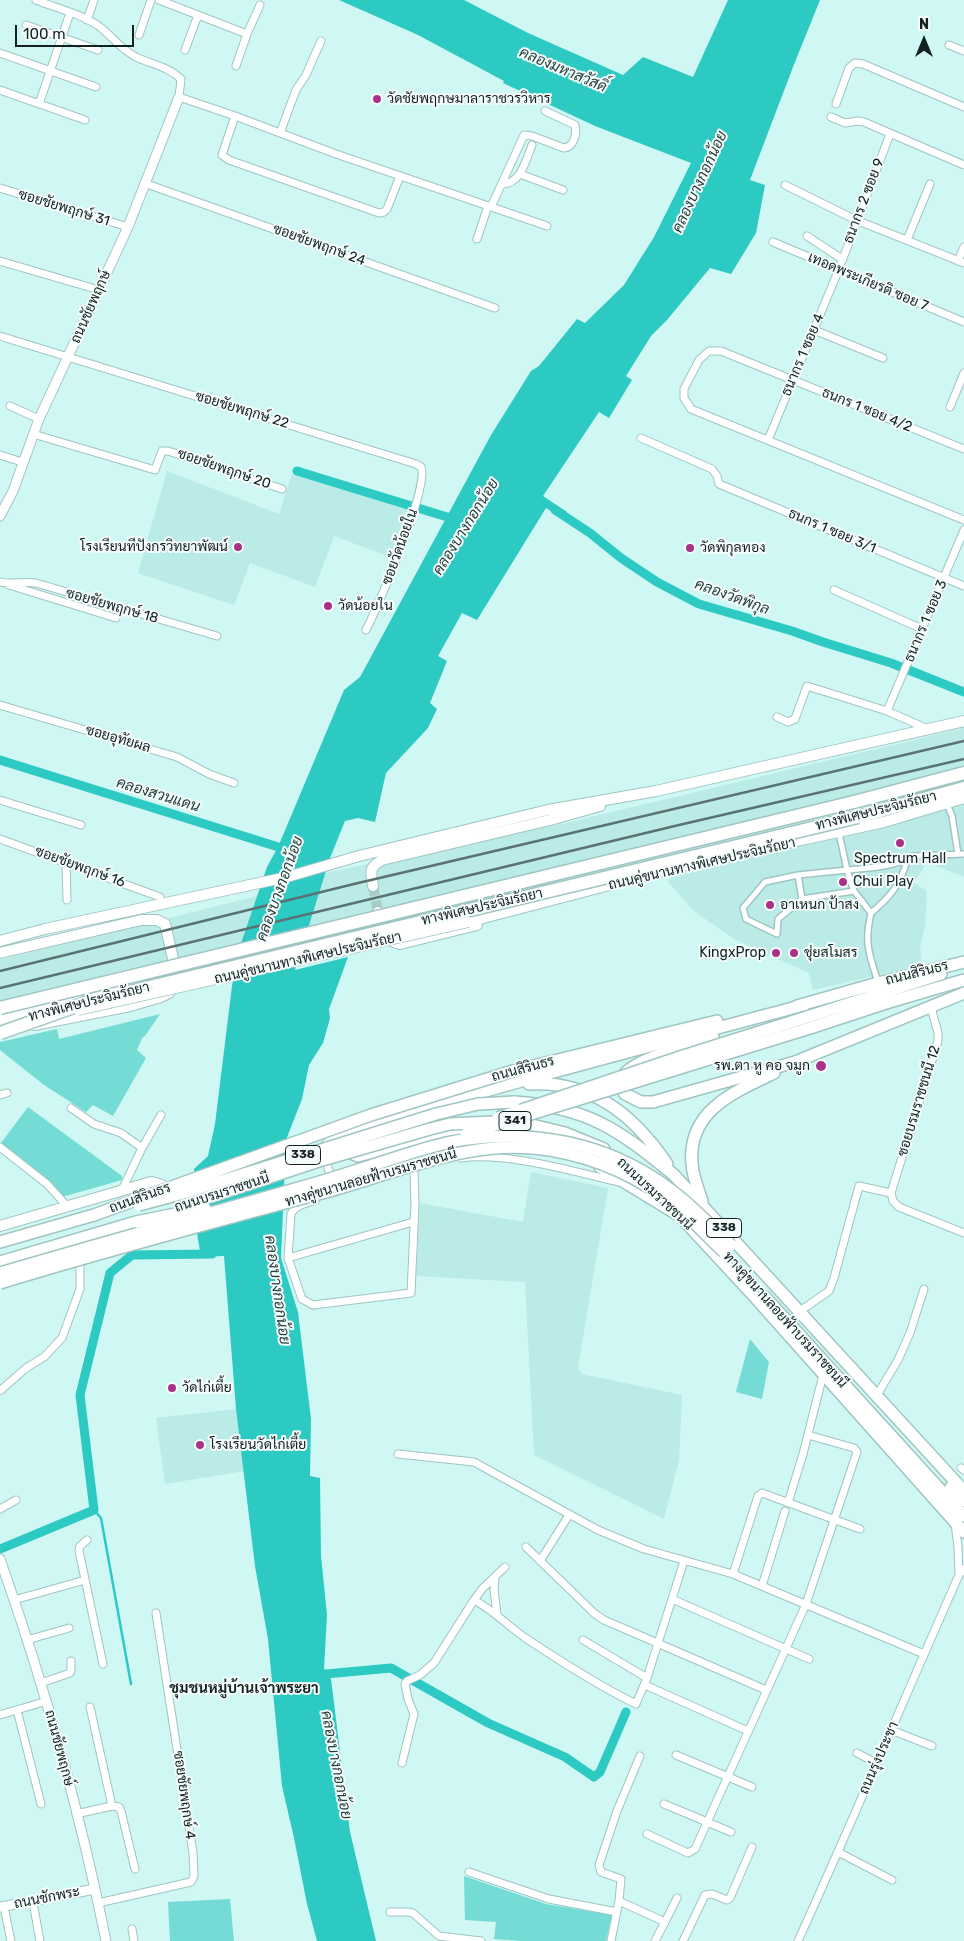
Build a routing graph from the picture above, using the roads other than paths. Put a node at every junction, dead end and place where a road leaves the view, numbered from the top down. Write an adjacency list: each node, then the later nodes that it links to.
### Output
1 (36, 0): 6 (street)
2 (94, 0): 8 (street)
3 (151, 0): 11 (street)
4 (159, 0): 7 (street)
5 (260, 5): 10 (street)
6 (70, 13): 8 (street); 12 (street)
7 (198, 15): 10 (street); 16 (street)
8 (87, 20): 23 (street)
9 (26, 25): 12 (street)
10 (248, 34): 19 (street)
11 (139, 35)
12 (62, 37): 15 (street); 20 (street)
13 (321, 41): 31 (street)
14 (949, 45): 17 (street)
15 (98, 50)
16 (185, 50)
17 (964, 51)
18 (0, 53): 20 (street)
19 (236, 66)
20 (50, 70): 21 (street); 24 (street)
21 (96, 87)
22 (0, 90): 24 (street)
23 (179, 97): 28 (street); 37 (street, ถนนชัยพฤกษ์)
24 (39, 104): 30 (street)
25 (836, 104): 26 (street)
26 (964, 107)
27 (545, 111): 38 (street)
28 (235, 116): 31 (street); 36 (street)
29 (831, 117): 32 (street)
30 (85, 120)
31 (280, 133): 36 (street)
32 (890, 134): 34 (street); 44 (street, ธนากร 2 ซอย 9)
33 (532, 145): 35 (street)
34 (964, 165)
35 (520, 174): 38 (street); 42 (street)
36 (400, 176): 43 (street)
37 (144, 183): 45 (street, ถนนชัยพฤกษ์); 57 (street, ซอยชัยพฤกษ์ 24)
38 (502, 184): 43 (street)
39 (930, 184): 49 (street)
40 (785, 186): 44 (street)
41 (0, 188): 45 (street, ซอยชัยพฤกษ์ 31)
42 (562, 190)
43 (489, 206): 46 (street); 48 (street)
44 (856, 220): 49 (street); 52 (street, ธนากร 2 ซอย 9)
45 (128, 226): 56 (street, ถนนชัยพฤกษ์)
46 (547, 226)
47 (807, 236): 52 (street)
48 (476, 239)
49 (907, 240): 54 (street)
50 (773, 242): 55 (street, เทอดพระเกียรติ ซอย 7)
51 (964, 247): 54 (street)
52 (842, 259): 55 (street, ธนากร 2 ซอย 9)
53 (0, 261): 56 (street)
54 (961, 262)
55 (839, 269): 58 (street, เทอดพระเกียรติ ซอย 7); 59 (street, ธนากร 1 ซอย 4)
56 (99, 290): 61 (street, ถนนชัยพฤกษ์)
57 (495, 308)
58 (964, 322)
59 (814, 330): 62 (street); 64 (street, ธนากร 1 ซอย 4)
60 (0, 336): 61 (street, ซอยชัยพฤกษ์ 22)
61 (68, 357): 67 (street, ถนนชัยพฤกษ์); 74 (street, ซอยชัยพฤกษ์ 22)
62 (884, 358)
63 (964, 373): 66 (street)
64 (793, 379): 70 (street, ธนากร 1 ซอย 4); 70 (street, ธนกร 1 ซอย 4/2); 71 (street, ธนกร 1 ซอย 4/2)
65 (10, 406): 67 (street)
66 (950, 407)
67 (39, 419): 68 (street, ถนนชัยพฤกษ์)
68 (33, 434): 73 (street, ถนนชัยพฤกษ์); 75 (street, ซอยชัยพฤกษ์ 20)
69 (641, 438): 79 (street, ธนกร 1 ซอย 3/1)
70 (768, 440): 77 (street)
71 (964, 449)
72 (0, 455): 73 (street)
73 (22, 462): 76 (street, ถนนชัยพฤกษ์)
74 (416, 464): 85 (street, ซอยวัดน้อยใน)
75 (282, 489)
76 (0, 516)
77 (964, 520)
78 (964, 530): 79 (street, ธนากร 1 ซอย 3)
79 (944, 578): 81 (street, ธนกร 1 ซอย 3/1); 84 (street, ธนากร 1 ซอย 3)
80 (3, 583): 83 (street, ซอยชัยพฤกษ์ 18); 86 (street, ซอยชัยพฤกษ์ 18)
81 (964, 586)
82 (834, 590): 84 (street)
83 (116, 618)
84 (922, 629): 88 (street, ธนากร 1 ซอย 3)
85 (366, 630)
86 (217, 636)
87 (0, 705): 93 (street, ซอยอุทัยผล)
88 (887, 711): 89 (street); 91 (street)
89 (777, 717)
90 (964, 721): 91 (main road)
91 (929, 729): 95 (main road)
92 (964, 773): 126 (highway, ทางพิเศษประจิมรัถยา, bridge)
93 (234, 783)
94 (964, 788): 123 (highway, ทางพิเศษประจิมรัถยา, bridge)
95 (656, 791): 108 (main road); 115 (main road)
96 (964, 798): 98 (main road, ถนนคู่ขนานทางพิเศษประจิมรัถยา)
97 (0, 800): 99 (street)
98 (947, 804): 100 (main road, ถนนคู่ขนานทางพิเศษประจิมรัถยา); 102 (street)
99 (81, 825)
100 (839, 833): 105 (main road, ถนนคู่ขนานทางพิเศษประจิมรัถยา); 106 (street)
101 (0, 839): 104 (street, ซอยชัยพฤกษ์ 16)
102 (961, 854): 103 (street)
103 (907, 860): 106 (street); 114 (street)
104 (66, 862): 110 (street, ซอยชัยพฤกษ์ 16); 112 (street)
105 (686, 866): 113 (main road); 128 (main road, ถนนคู่ขนานทางพิเศษประจิมรัถยา, bridge)
106 (847, 870): 107 (street); 109 (street)
107 (798, 875): 111 (street); 111 (street)
108 (373, 886)
109 (854, 892): 111 (street); 114 (street)
110 (160, 896)
111 (802, 899)
112 (67, 900)
113 (378, 912)
114 (871, 913): 121 (street)
115 (0, 941)
116 (0, 953): 130 (main road)
117 (0, 958): 127 (main road)
118 (964, 962): 121 (main road, ถนนสิรินธร)
119 (964, 966): 129 (main road)
120 (964, 980): 129 (main road, ถนนสิรินธร / 341)
121 (878, 983): 124 (main road, ถนนสิรินธร)
122 (964, 993): 125 (main road)
123 (88, 1002): 128 (highway, ทางพิเศษประจิมรัถยา, bridge); 131 (highway, bridge)
124 (804, 1005): 132 (main road); 133 (main road); 150 (main road, ถนนสิรินธร, bridge)
125 (931, 1007): 132 (main road); 146 (street, ซอยบรมราชชนนี 12)
126 (0, 1008)
127 (0, 1014)
128 (0, 1023)
129 (809, 1023): 139 (main road, bridge); 152 (main road, ถนนสิรินธร / 341, bridge)
130 (0, 1027)
131 (0, 1032)
132 (796, 1062): 149 (main road)
133 (512, 1085): 136 (main road); 141 (main road)
134 (71, 1108): 138 (street)
135 (161, 1115): 138 (street)
136 (352, 1130): 142 (street); 143 (main road)
137 (0, 1147): 148 (street)
138 (142, 1148): 145 (street)
139 (428, 1148): 160 (main road, ทางคู่ขนานลอยฟ้าบรมราชชนนี, bridge); 171 (main road, ทางคู่ขนานลอยฟ้าบรมราชชนนี, bridge)
140 (414, 1169): 143 (street); 144 (street); 153 (street)
141 (674, 1175): 149 (main road, ถนนบรมราชชนนี / 338); 150 (main road, ถนนบรมราชชนนี / 338, bridge)
142 (331, 1178): 144 (street); 147 (street)
143 (627, 1183): 151 (main road)
144 (350, 1189): 147 (street)
145 (122, 1190): 148 (main road); 159 (main road)
146 (891, 1194): 155 (street); 163 (street)
147 (324, 1196): 157 (street)
148 (67, 1206): 154 (main road)
149 (704, 1206): 163 (main road, ถนนบรมราชชนนี / 338)
150 (94, 1215): 156 (main road, ถนนบรมราชชนนี / 338)
151 (680, 1216): 152 (main road, ถนนบรมราชชนนี / 338, bridge); 164 (main road, ถนนบรมราชชนนี / 338)
152 (136, 1222): 158 (main road, ถนนบรมราชชนนี / 338)
153 (413, 1222): 157 (street); 157 (street)
154 (0, 1226)
155 (964, 1233)
156 (0, 1242)
157 (288, 1258)
158 (0, 1262)
159 (80, 1263): 161 (main road); 165 (street)
160 (0, 1273)
161 (0, 1284): 176 (main road, ทางคู่ขนานลอยฟ้าบรมราชชนนี, bridge)
162 (924, 1289): 166 (street)
163 (800, 1311): 166 (main road, ถนนบรมราชชนนี)
164 (823, 1375): 167 (street); 176 (main road, ถนนบรมราชชนนี)
165 (0, 1391)
166 (877, 1395): 169 (main road, ถนนบรมราชชนนี)
167 (808, 1434): 172 (street); 177 (street)
168 (398, 1454): 175 (street)
169 (964, 1490)
170 (16, 1500): 173 (street)
171 (964, 1502)
172 (788, 1503): 177 (street); 187 (street)
173 (0, 1509)
174 (785, 1511): 190 (street)
175 (569, 1514): 183 (street); 184 (street)
176 (959, 1519): 179 (main road, ถนนบรมราชชนนี); 186 (street, ถนนรุ่งประชา)
177 (835, 1520): 178 (street); 194 (street)
178 (860, 1529)
179 (964, 1532)
180 (87, 1540): 189 (street)
181 (526, 1548): 183 (street)
182 (0, 1559): 192 (street, ถนนชัยพฤกษ์)
183 (540, 1561): 200 (street)
184 (684, 1561): 187 (street); 191 (street)
185 (505, 1567): 188 (street)
186 (962, 1572): 202 (street, ถนนรุ่งประชา)
187 (733, 1574): 190 (street)
188 (495, 1578): 193 (street); 196 (street)
189 (85, 1580): 192 (street); 205 (street)
190 (762, 1586): 194 (street)
191 (672, 1599): 200 (street); 201 (street)
192 (14, 1600): 198 (street, ถนนชัยพฤกษ์)
193 (474, 1600): 196 (street); 219 (street)
194 (806, 1604): 201 (street); 202 (street)
195 (156, 1613): 239 (street, ซอยชัยพฤกษ์ 4)
196 (497, 1614): 206 (street)
197 (69, 1628): 198 (street)
198 (27, 1640): 207 (street, ถนนชัยพฤกษ์)
199 (582, 1640): 206 (street)
200 (658, 1643): 206 (street); 208 (street)
201 (785, 1648): 203 (street); 208 (street)
202 (924, 1654): 213 (street, ถนนรุ่งประชา)
203 (809, 1659)
204 (71, 1661): 207 (street)
205 (103, 1664)
206 (646, 1681): 214 (street)
207 (42, 1683): 209 (street, ถนนชัยพฤกษ์)
208 (766, 1690): 214 (street)
209 (47, 1701): 211 (street); 226 (street, ถนนชัยพฤกษ์)
210 (90, 1707): 225 (street)
211 (17, 1710): 212 (street); 223 (street)
212 (0, 1715)
213 (891, 1730): 215 (street); 220 (street, ถนนรุ่งประชา)
214 (748, 1731): 221 (street)
215 (932, 1746)
216 (857, 1753): 220 (street)
217 (676, 1755): 221 (street)
218 (640, 1756): 237 (street)
219 (402, 1763)
220 (876, 1763): 231 (street, ถนนรุ่งประชา)
221 (727, 1777): 222 (street); 227 (street)
222 (752, 1788)
223 (41, 1804)
224 (664, 1804): 227 (street)
225 (112, 1806): 226 (street); 232 (street)
226 (76, 1814): 235 (street, ถนนชัยพฤกษ์)
227 (708, 1822): 228 (street); 229 (street)
228 (732, 1832)
229 (647, 1834)
230 (752, 1847): 252 (street)
231 (838, 1852): 234 (street); 253 (street, ถนนรุ่งประชา)
232 (135, 1869)
233 (469, 1872): 242 (street)
234 (892, 1880)
235 (95, 1889): 238 (street, ถนนชักพระ); 239 (street, ถนนชัยพฤกษ์)
236 (677, 1898): 243 (street)
237 (620, 1901): 242 (street); 243 (street)
238 (33, 1902): 240 (street, ถนนชักพระ); 246 (street)
239 (98, 1903): 247 (street, ถนนชัยพฤกษ์)
240 (2, 1907): 245 (street)
241 (390, 1912): 249 (street)
242 (617, 1912): 250 (street)
243 (665, 1922): 251 (street)
244 (132, 1929): 248 (street)
245 (11, 1941)
246 (40, 1941)
247 (106, 1941)
248 (134, 1941)
249 (481, 1941)
250 (610, 1941)
251 (655, 1941)
252 (683, 1941)
253 (798, 1941)

